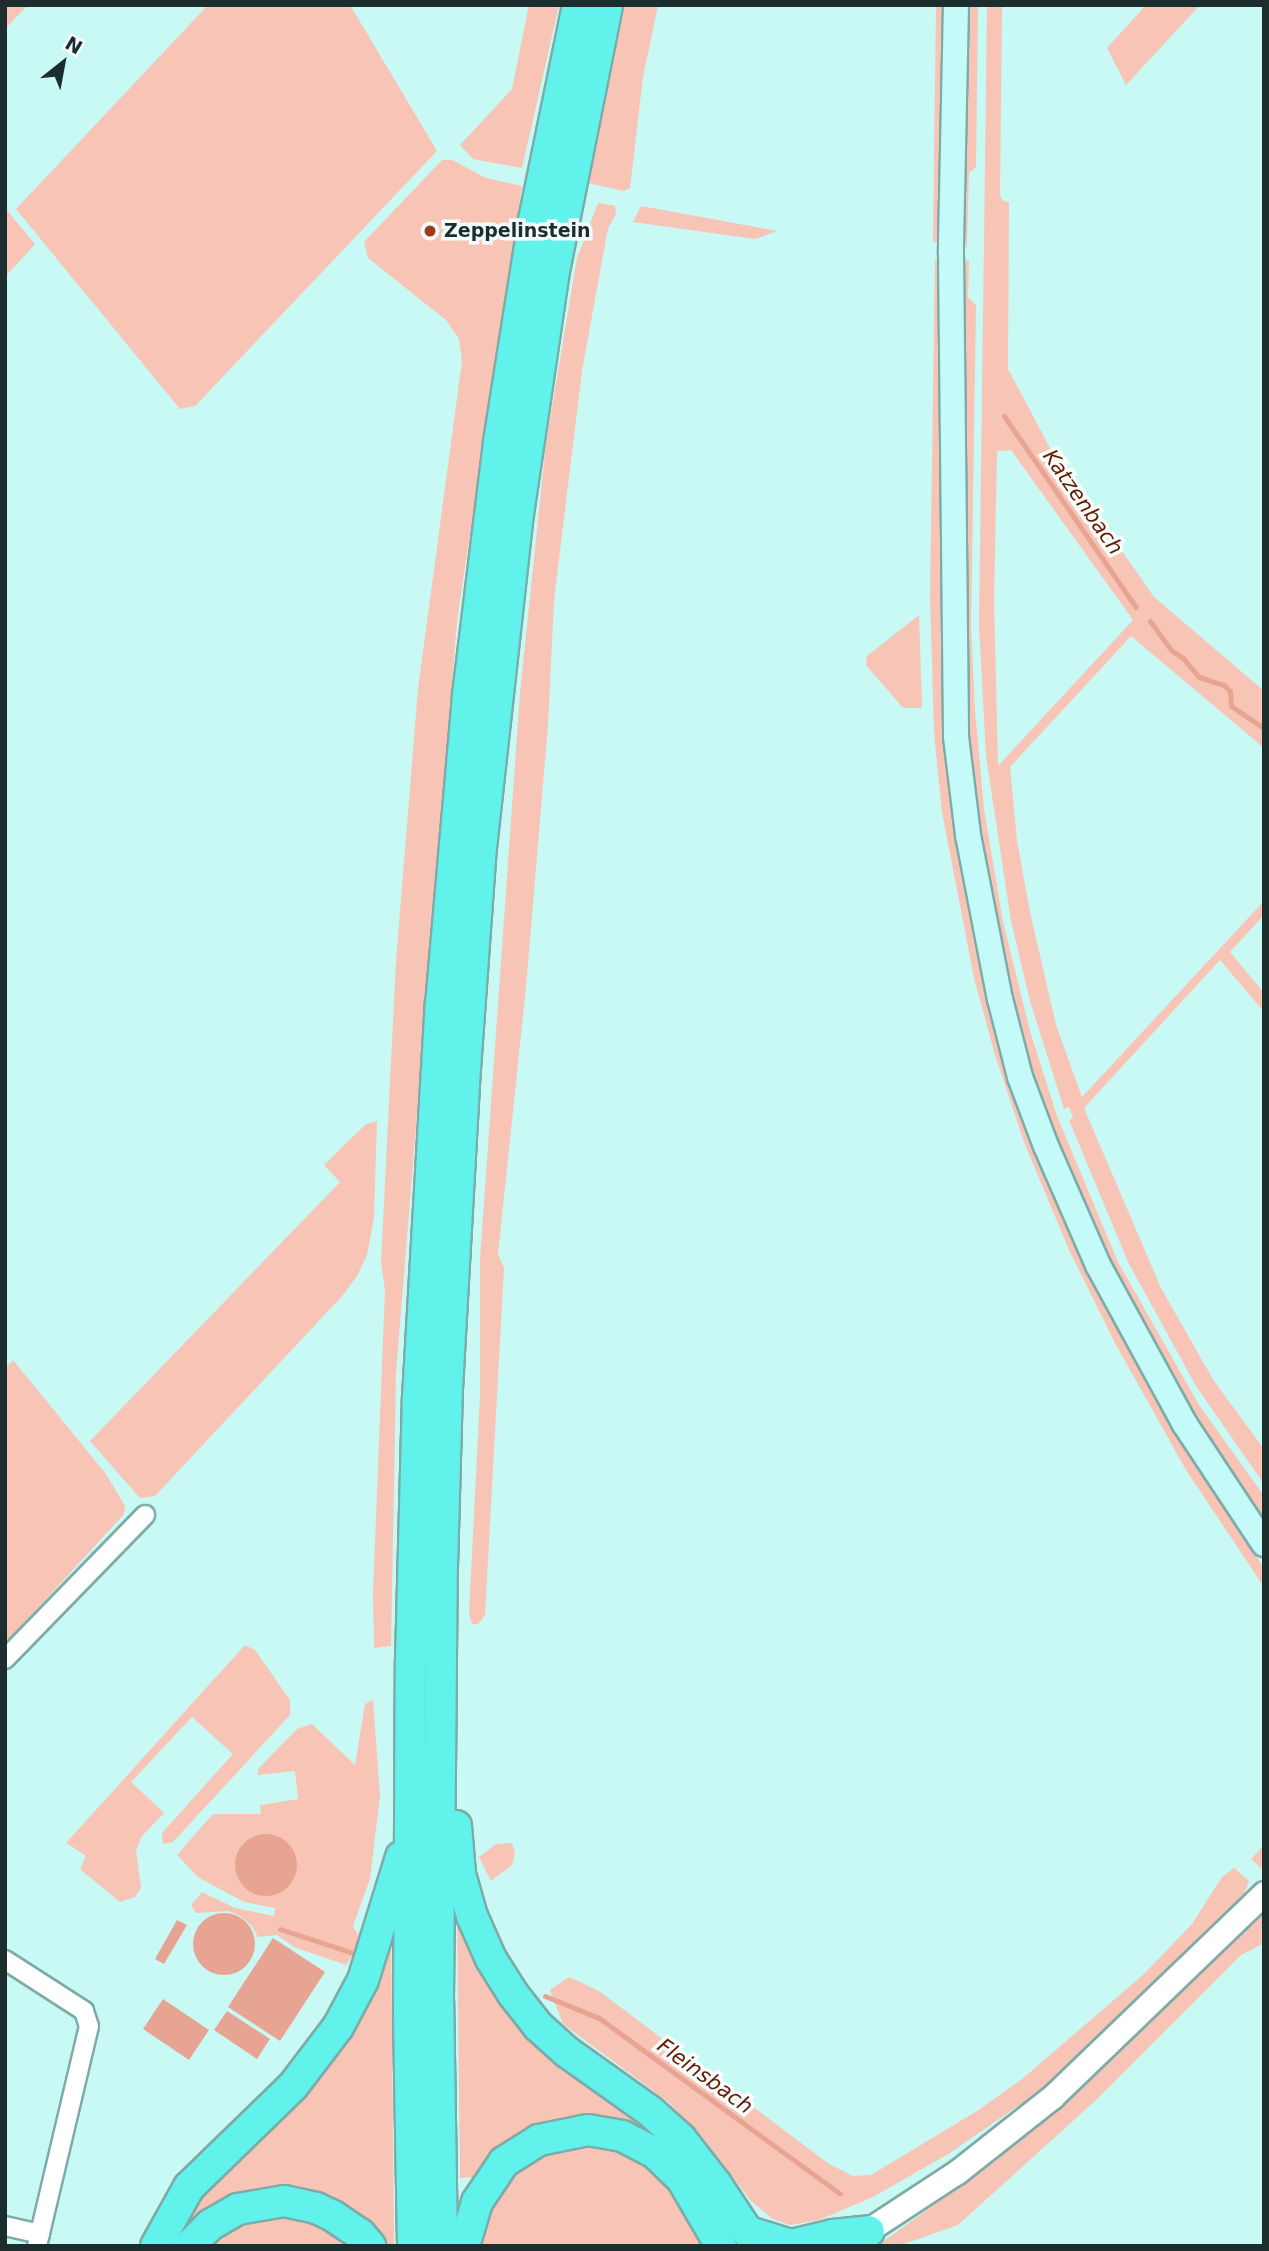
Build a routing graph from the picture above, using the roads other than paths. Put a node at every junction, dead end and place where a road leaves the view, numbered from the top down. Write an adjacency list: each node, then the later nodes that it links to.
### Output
1 (578, 5): 8 (highway)
2 (607, 5): 7 (highway)
3 (956, 5): 5 (main road)
4 (145, 1515): 6 (street)
5 (1264, 1544)
6 (5, 1659)
7 (439, 1747): 13 (highway); 19 (highway)
8 (409, 1836): 15 (highway); 18 (highway)
9 (1264, 1893): 12 (street)
10 (5, 1960): 14 (street)
11 (5, 2226): 14 (street)
12 (856, 2238): 13 (highway)
13 (753, 2239)
14 (39, 2240)
15 (156, 2246)
16 (189, 2246): 17 (highway)
17 (370, 2246)
18 (414, 2246)
19 (442, 2246)
20 (464, 2246): 21 (highway)
21 (722, 2246)

